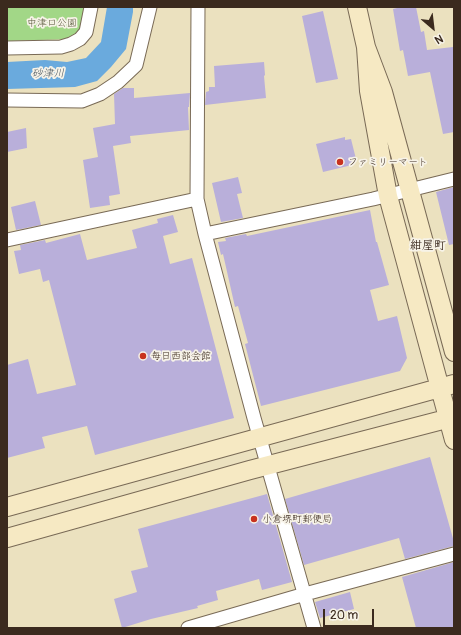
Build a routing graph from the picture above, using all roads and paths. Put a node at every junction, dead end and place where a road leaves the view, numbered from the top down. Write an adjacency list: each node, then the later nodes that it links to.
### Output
1 (91, 7): 6 (street)
2 (150, 7): 7 (street)
3 (198, 7): 11 (street)
4 (356, 7): 5 (street)
5 (366, 47): 9 (street); 10 (street)
6 (7, 48)
7 (7, 100)
8 (454, 179): 9 (street)
9 (410, 190): 10 (street); 14 (street)
10 (388, 196): 12 (street); 15 (street)
11 (197, 199): 12 (street); 13 (street)
12 (205, 234): 17 (street)
13 (7, 240)
14 (454, 352)
15 (447, 386): 16 (street); 17 (street)
16 (451, 418): 18 (street); 19 (street)
17 (260, 438): 19 (street); 20 (street)
18 (454, 440)
19 (268, 465): 21 (street); 23 (street)
20 (7, 507)
21 (7, 538)
22 (454, 554): 23 (street)
23 (305, 594): 24 (street); 25 (street)
24 (188, 628)
25 (314, 628)

